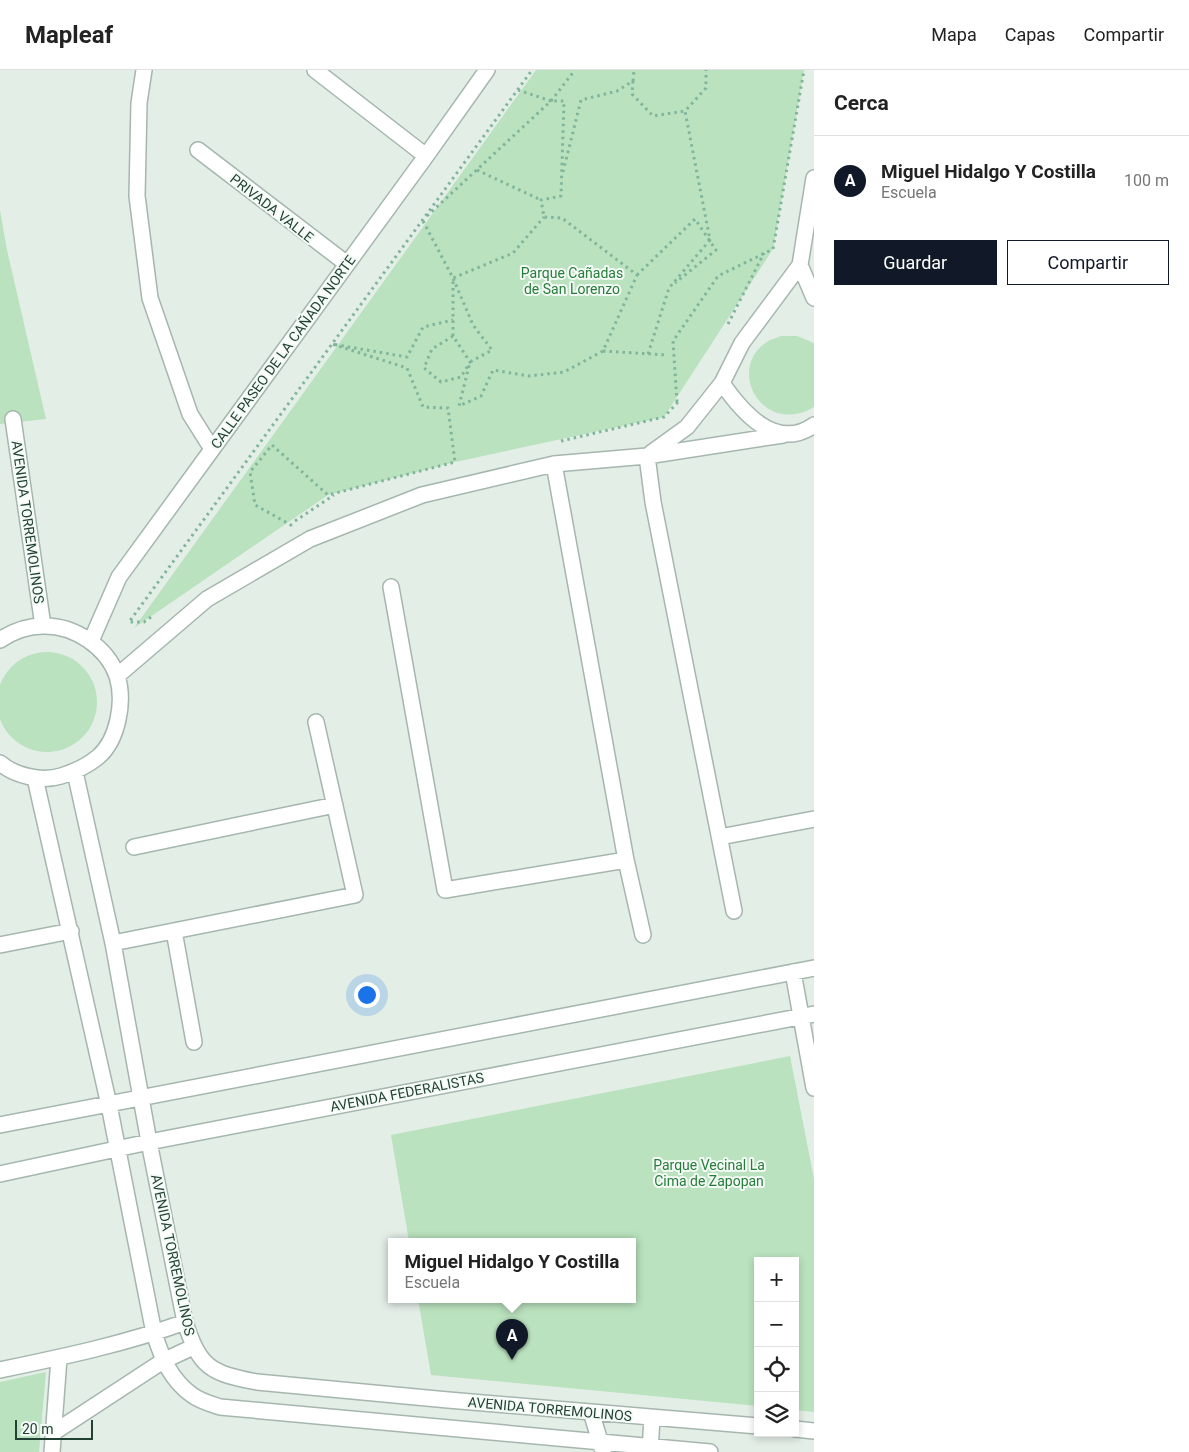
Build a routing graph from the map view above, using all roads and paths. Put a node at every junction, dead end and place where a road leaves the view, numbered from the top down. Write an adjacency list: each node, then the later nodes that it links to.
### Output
1 (144, 70): 44 (street)
2 (314, 70): 14 (street)
3 (487, 70): 14 (street, CALLE PASEO DE LA CAÑADA NORTE)
4 (532, 70): 10 (path)
5 (575, 70): 11 (path)
6 (634, 70): 9 (path)
7 (706, 70): 12 (path)
8 (804, 70): 22 (path)
9 (633, 81): 12 (path); 17 (path)
10 (518, 90): 11 (path); 20 (path)
11 (551, 102): 15 (path); 17 (path)
12 (685, 111): 21 (path)
13 (198, 150): 23 (street, PRIVADA VALLE)
14 (426, 156): 23 (street, CALLE PASEO DE LA CAÑADA NORTE)
15 (477, 170): 18 (path); 20 (path)
16 (814, 178): 24 (street)
17 (561, 180): 18 (path)
18 (541, 200): 19 (path)
19 (544, 217): 25 (path); 26 (path)
20 (422, 222): 26 (path); 32 (path)
21 (710, 240): 25 (path); 27 (path); 27 (path)
22 (764, 253): 30 (path); 39 (path)
23 (347, 264): 44 (street, CALLE PASEO DE LA CAÑADA NORTE)
24 (800, 265): 28 (street); 37 (street)
25 (637, 275): 33 (path)
26 (453, 278): 29 (path); 36 (path)
27 (669, 288): 34 (path)
28 (814, 298)
29 (453, 320): 31 (path); 32 (path)
30 (726, 328)
31 (453, 336): 36 (path); 36 (path)
32 (332, 344): 48 (path); 52 (path)
33 (603, 351): 34 (path); 36 (path)
34 (648, 354): 35 (path)
35 (667, 355)
36 (470, 362)
37 (722, 383): 42 (street); 45 (street)
38 (683, 396): 39 (path)
39 (677, 403): 43 (path)
40 (12, 418): 53 (street, AVENIDA TORREMOLINOS)
41 (811, 430): 42 (street)
42 (783, 435): 45 (street)
43 (558, 442)
44 (212, 449): 55 (street, CALLE PASEO DE LA CAÑADA NORTE)
45 (648, 456): 47 (street); 63 (street)
46 (462, 464): 48 (path)
47 (554, 464): 56 (street); 65 (street)
48 (337, 493): 49 (path); 49 (path)
49 (291, 524): 50 (path)
50 (283, 530)
51 (391, 587): 65 (street)
52 (152, 616)
53 (43, 626): 54 (street); 55 (street)
54 (0, 638)
55 (91, 641): 56 (street)
56 (117, 676): 59 (street)
57 (316, 722): 61 (street)
58 (0, 763): 60 (street)
59 (75, 772): 60 (street); 70 (street, AVENIDA TORREMOLINOS)
60 (35, 778): 67 (street, AVENIDA TORREMOLINOS)
61 (335, 806): 64 (street); 68 (street)
62 (814, 819): 63 (street)
63 (720, 837): 66 (street)
64 (134, 847)
65 (626, 860): 69 (street)
66 (734, 911)
67 (71, 931): 71 (street); 78 (street, AVENIDA TORREMOLINOS)
68 (174, 931): 70 (street); 75 (street)
69 (643, 935)
70 (113, 943): 77 (street, AVENIDA TORREMOLINOS)
71 (0, 945)
72 (814, 968): 73 (street)
73 (793, 972): 74 (street); 77 (street)
74 (807, 1015): 76 (street); 80 (street, AVENIDA FEDERALISTAS)
75 (194, 1042)
76 (814, 1088)
77 (142, 1098): 78 (street); 80 (street, AVENIDA TORREMOLINOS)
78 (109, 1105): 79 (street); 81 (street, AVENIDA TORREMOLINOS)
79 (0, 1125)
80 (149, 1142): 81 (street, AVENIDA FEDERALISTAS); 83 (street, AVENIDA TORREMOLINOS)
81 (117, 1148): 82 (street, AVENIDA FEDERALISTAS); 84 (street, AVENIDA TORREMOLINOS)
82 (0, 1174)
83 (185, 1322): 84 (street); 85 (street, AVENIDA TORREMOLINOS)
84 (154, 1333): 86 (street); 87 (street, AVENIDA TORREMOLINOS)
85 (193, 1347): 87 (street); 89 (street, AVENIDA TORREMOLINOS)
86 (59, 1358): 88 (street); 94 (street)
87 (163, 1361): 94 (street); 95 (street, AVENIDA TORREMOLINOS)
88 (0, 1370)
89 (592, 1412): 90 (street, AVENIDA TORREMOLINOS); 95 (street)
90 (652, 1418): 91 (street, AVENIDA TORREMOLINOS); 96 (street)
91 (754, 1426)
92 (799, 1430): 93 (street)
93 (814, 1431)
94 (53, 1433): 97 (street)
95 (602, 1447): 96 (street, AVENIDA TORREMOLINOS)
96 (650, 1449): 98 (street, AVENIDA TORREMOLINOS)
97 (52, 1452)
98 (710, 1452)

